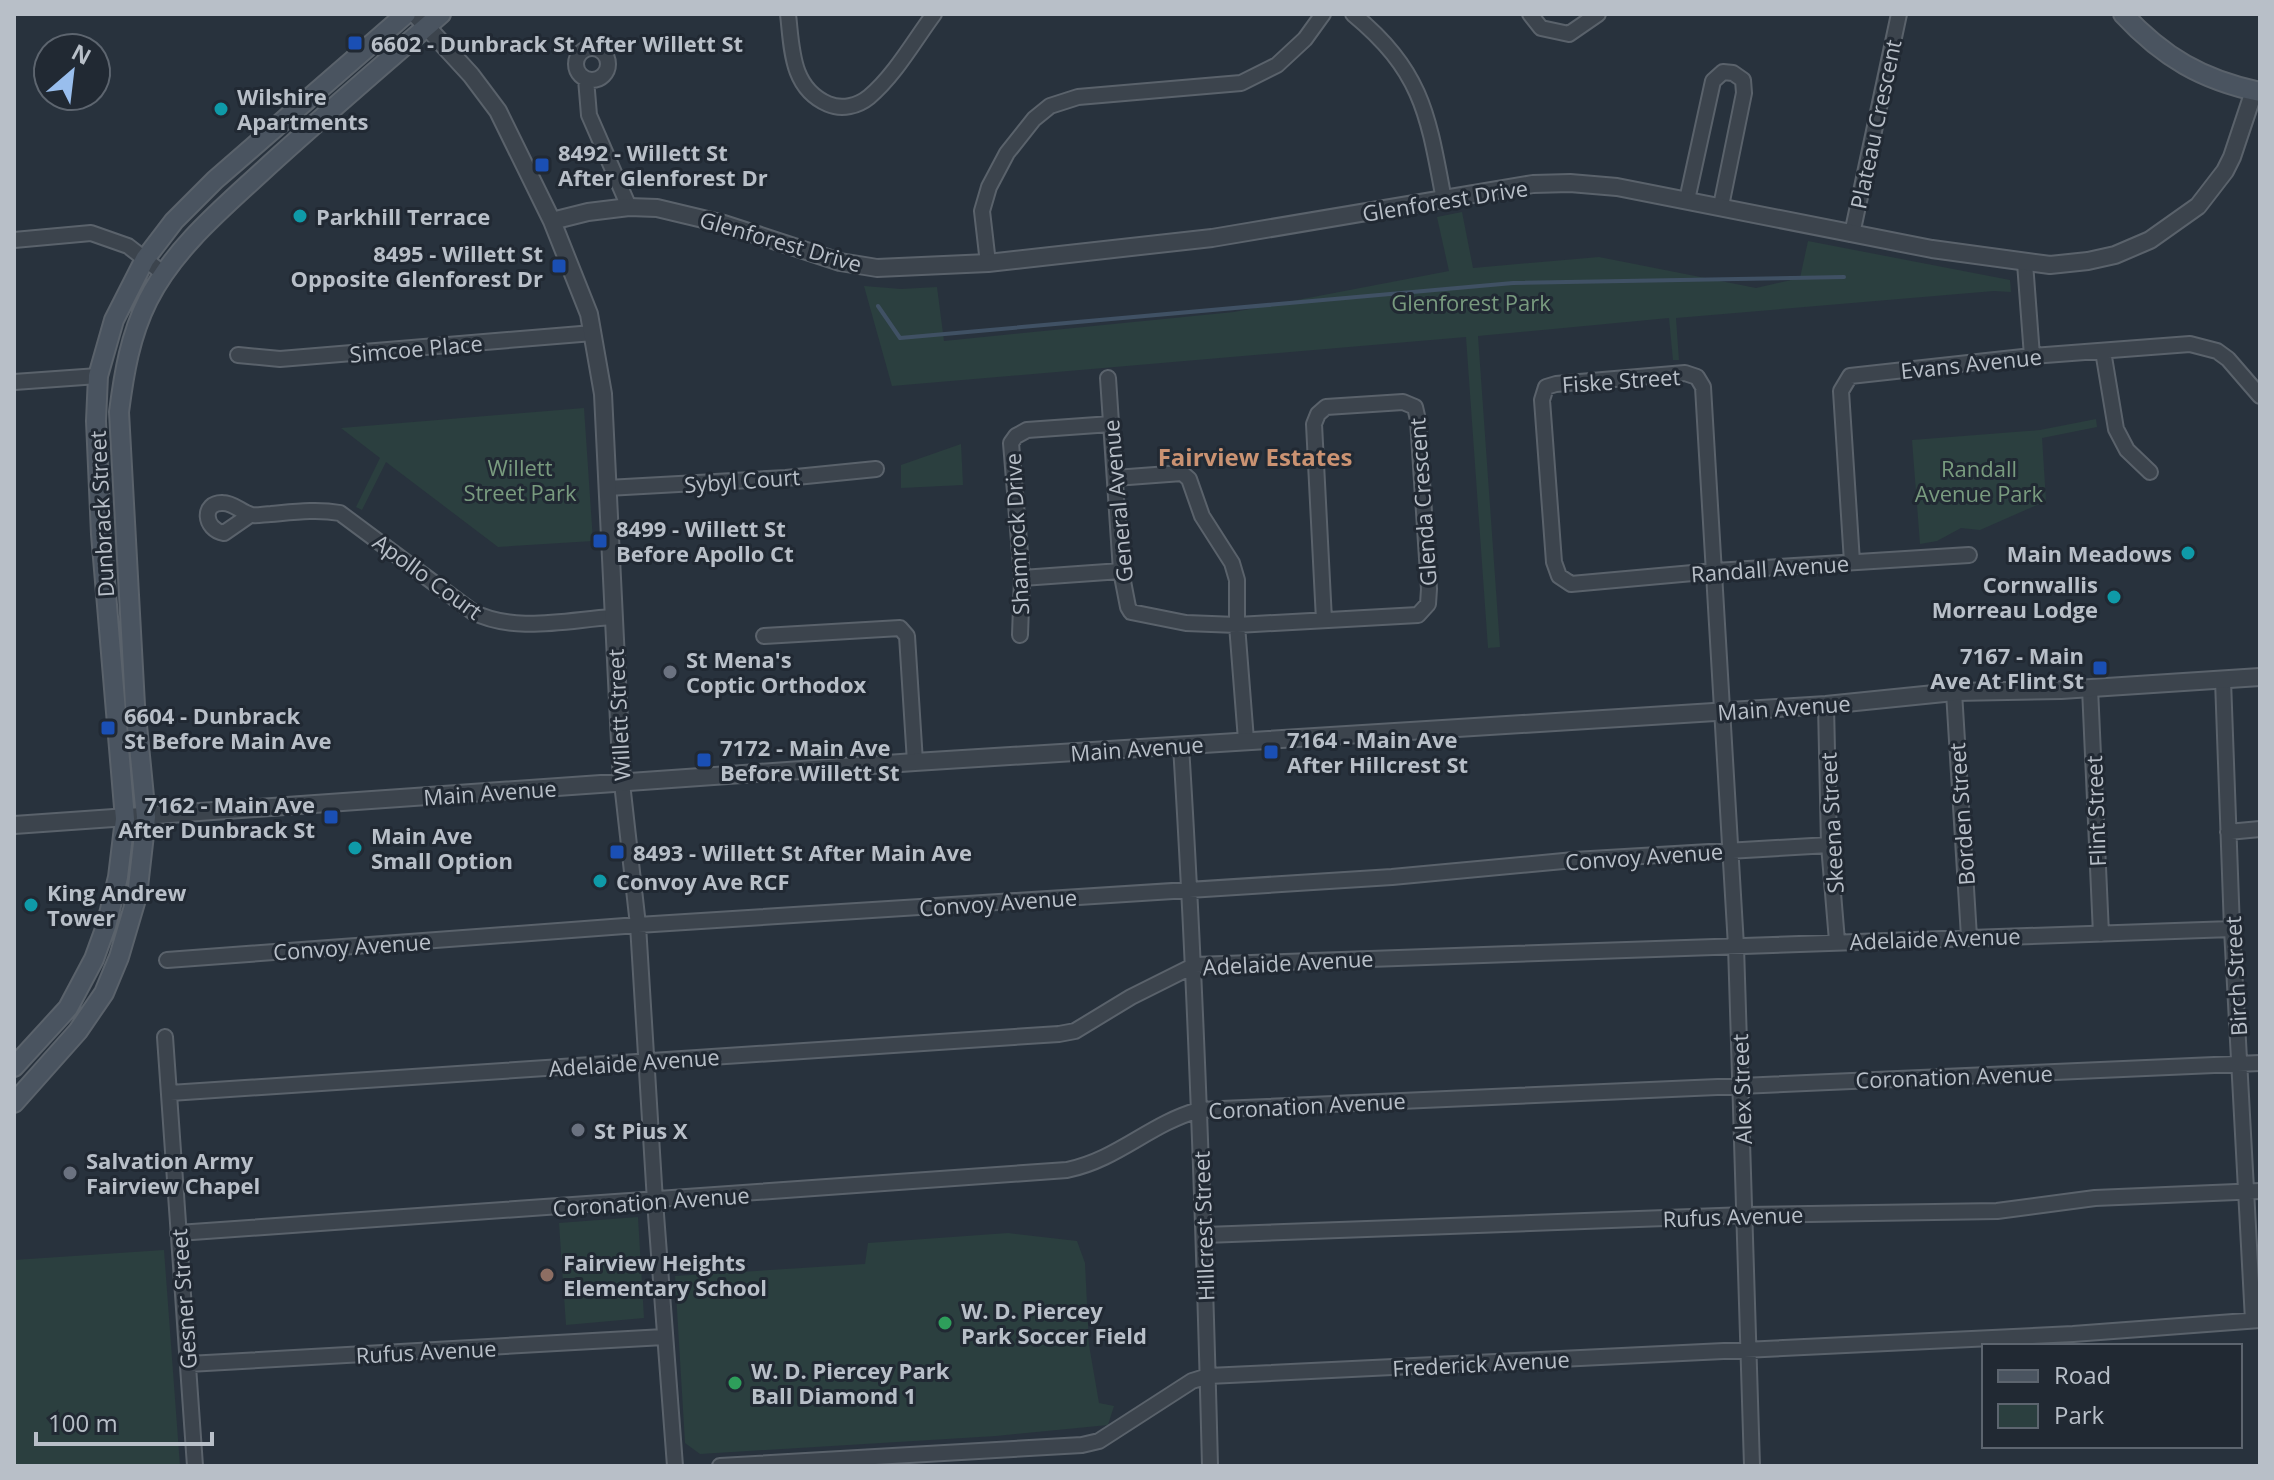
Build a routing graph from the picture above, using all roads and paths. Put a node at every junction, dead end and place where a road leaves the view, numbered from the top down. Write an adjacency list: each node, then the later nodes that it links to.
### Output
1 (406, 14): 20 (main road, Dunbrack Street)
2 (788, 14): 3 (street)
3 (934, 14)
4 (1323, 14): 21 (street)
5 (1353, 14): 13 (street)
6 (1530, 14): 7 (street)
7 (1598, 14)
8 (1899, 14): 18 (street, Plateau Crescent)
9 (2123, 14): 12 (main road)
10 (428, 18): 17 (street, Willett Street); 23 (main road, Dunbrack Street)
11 (586, 79): 16 (street)
12 (2257, 92): 22 (street, Glenforest Drive)
13 (1444, 200): 14 (street, Glenforest Drive); 21 (street, Glenforest Drive)
14 (1687, 200): 15 (street, Glenforest Drive); 15 (street)
15 (1721, 206): 18 (street, Glenforest Drive)
16 (629, 207): 17 (street, Glenforest Drive); 21 (street, Glenforest Drive)
17 (552, 221): 24 (street, Willett Street)
18 (1852, 234): 22 (street, Glenforest Drive)
19 (14, 240): 20 (street)
20 (145, 259): 23 (street); 28 (main road, Dunbrack Street)
21 (988, 263)
22 (2025, 263): 27 (street)
23 (164, 274): 60 (main road, Dunbrack Street)
24 (593, 333): 26 (street, Simcoe Place); 37 (street, Willett Street)
25 (2103, 351): 27 (street, Evans Avenue); 32 (street, Evans Avenue); 35 (street)
26 (238, 355)
27 (2032, 356): 40 (street, Evans Avenue)
28 (98, 376): 31 (street); 61 (main road, Dunbrack Street)
29 (1697, 377): 42 (street, Alex Street); 44 (street, Fiske Street)
30 (1108, 378): 33 (street, General Avenue)
31 (14, 382)
32 (2260, 396)
33 (1111, 424): 36 (street, General Avenue); 43 (street, Shamrock Drive)
34 (876, 469): 37 (street, Sybyl Court)
35 (2150, 472)
36 (1115, 478): 41 (street, General Avenue); 47 (street)
37 (607, 488): 45 (street, Willett Street)
38 (250, 515): 45 (street, Apollo Court)
39 (1969, 555): 40 (street, Randall Avenue)
40 (1852, 562): 42 (street, Randall Avenue)
41 (1121, 571): 43 (street); 47 (street, General Avenue)
42 (1715, 571): 44 (street, Randall Avenue); 55 (street, Alex Street)
43 (1022, 578): 48 (street, Shamrock Drive)
44 (1571, 584)
45 (612, 617): 59 (street, Willett Street)
46 (1324, 620): 46 (street, Glenda Crescent); 47 (street, Glenda Crescent)
47 (1237, 625): 56 (street)
48 (1020, 635)
49 (764, 636): 58 (street)
50 (2260, 677): 51 (street, Main Avenue)
51 (2223, 680): 52 (street, Main Avenue); 64 (street, Birch Street)
52 (2090, 688): 53 (street, Main Avenue); 70 (street, Flint Street)
53 (1954, 692): 54 (street, Main Avenue); 71 (street, Borden Street)
54 (1826, 705): 55 (street, Main Avenue); 65 (street, Skeena Street)
55 (1723, 712): 56 (street, Main Avenue); 66 (street, Alex Street)
56 (1246, 740): 57 (street, Main Avenue)
57 (1181, 746): 58 (street, Main Avenue); 67 (street, Hillcrest Street)
58 (915, 762): 59 (street, Main Avenue)
59 (622, 783): 60 (street, Main Avenue); 68 (street, Willett Street)
60 (146, 817): 61 (street, Main Avenue); 83 (main road, Dunbrack Street)
61 (125, 819): 62 (street, Main Avenue); 80 (main road, Dunbrack Street)
62 (14, 825)
63 (2260, 829): 64 (street)
64 (2228, 832): 69 (street, Birch Street)
65 (1829, 845): 66 (street, Convoy Avenue); 72 (street, Skeena Street)
66 (1731, 850): 67 (street, Convoy Avenue); 73 (street, Alex Street)
67 (1190, 890): 68 (street, Convoy Avenue); 75 (street, Hillcrest Street)
68 (638, 925): 74 (street, Convoy Avenue); 77 (street, Willett Street)
69 (2232, 929): 70 (street, Adelaide Avenue); 79 (street, Birch Street)
70 (2101, 934): 71 (street, Adelaide Avenue)
71 (1969, 937): 72 (street, Adelaide Avenue)
72 (1837, 941): 73 (street, Adelaide Avenue)
73 (1736, 946): 75 (street, Adelaide Avenue); 81 (street, Alex Street)
74 (167, 960)
75 (1195, 965): 77 (street, Adelaide Avenue); 84 (street, Hillcrest Street)
76 (165, 1037): 82 (street, Gesner Street)
77 (648, 1060): 82 (street, Adelaide Avenue); 86 (street, Willett Street)
78 (2260, 1063): 79 (street, Coronation Avenue)
79 (2240, 1064): 81 (street, Coronation Avenue); 85 (street, Birch Street)
80 (14, 1067)
81 (1739, 1085): 84 (street, Coronation Avenue); 87 (street, Alex Street)
82 (170, 1093): 88 (street, Gesner Street)
83 (14, 1103)
84 (1199, 1110): 86 (street, Coronation Avenue); 89 (street, Hillcrest Street)
85 (2253, 1191): 87 (street, Rufus Avenue); 90 (street, Birch Street)
86 (655, 1201): 88 (street, Coronation Avenue); 91 (street, Willett Street)
87 (1746, 1215): 89 (street, Rufus Avenue); 92 (street, Alex Street)
88 (178, 1233): 93 (street, Gesner Street)
89 (1205, 1235): 94 (street, Hillcrest Street)
90 (2256, 1320): 92 (street, Frederick Avenue)
91 (664, 1337): 93 (street, Rufus Avenue); 96 (street, Willett Street)
92 (1748, 1350): 94 (street, Frederick Avenue); 99 (street, Alex Street)
93 (188, 1364): 95 (street, Gesner Street)
94 (1208, 1376): 97 (street, Frederick Avenue); 98 (street, Hillcrest Street)
95 (195, 1466)
96 (675, 1466)
97 (720, 1466)
98 (1210, 1466)
99 (1752, 1466)

